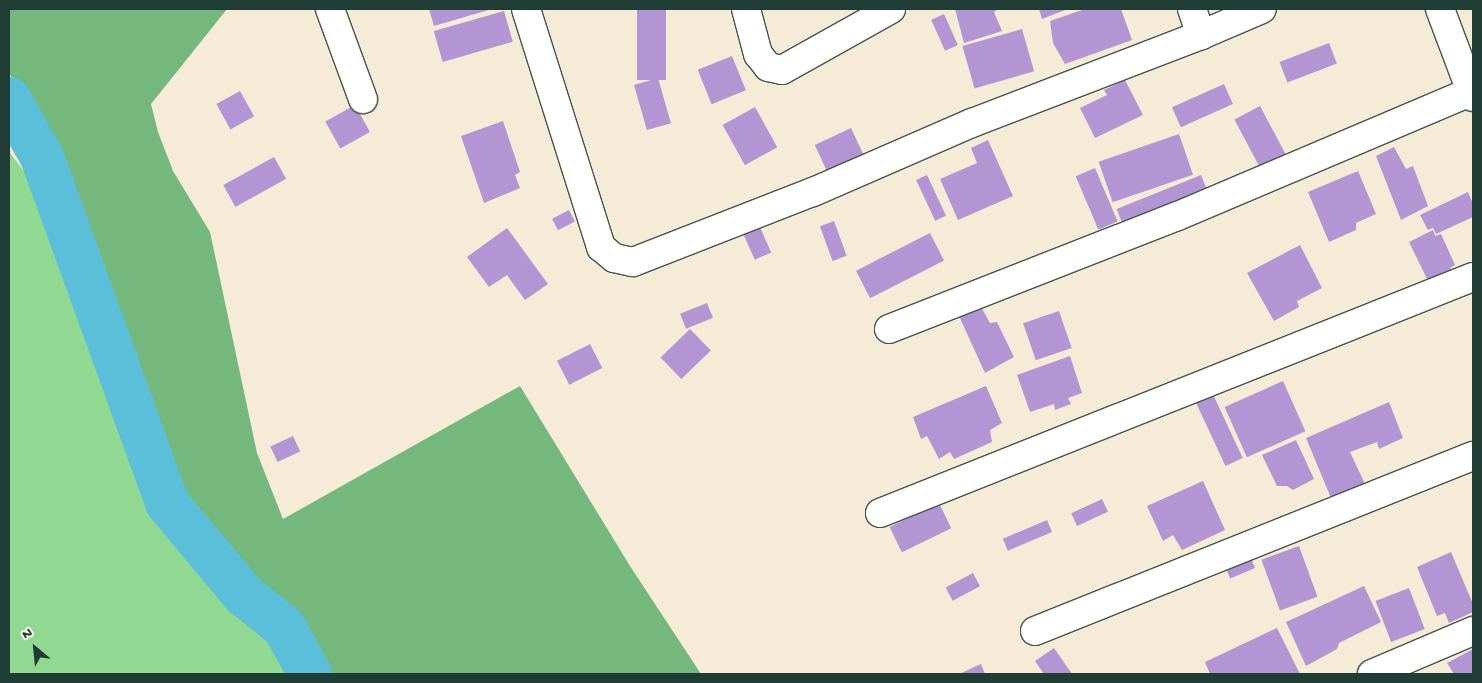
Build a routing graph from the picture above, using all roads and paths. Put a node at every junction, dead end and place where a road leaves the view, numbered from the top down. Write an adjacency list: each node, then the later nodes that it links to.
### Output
1 (330, 9): 10 (street)
2 (526, 9): 8 (street)
3 (746, 9): 4 (street)
4 (891, 9)
5 (1192, 9): 8 (street)
6 (1262, 9): 8 (street)
7 (1440, 9): 9 (street)
8 (1201, 35)
9 (1473, 94): 12 (street)
10 (363, 99)
11 (1473, 277): 14 (street)
12 (889, 329)
13 (1473, 456): 15 (street)
14 (880, 513)
15 (1035, 631)
16 (1473, 631): 17 (street)
17 (1372, 674)

